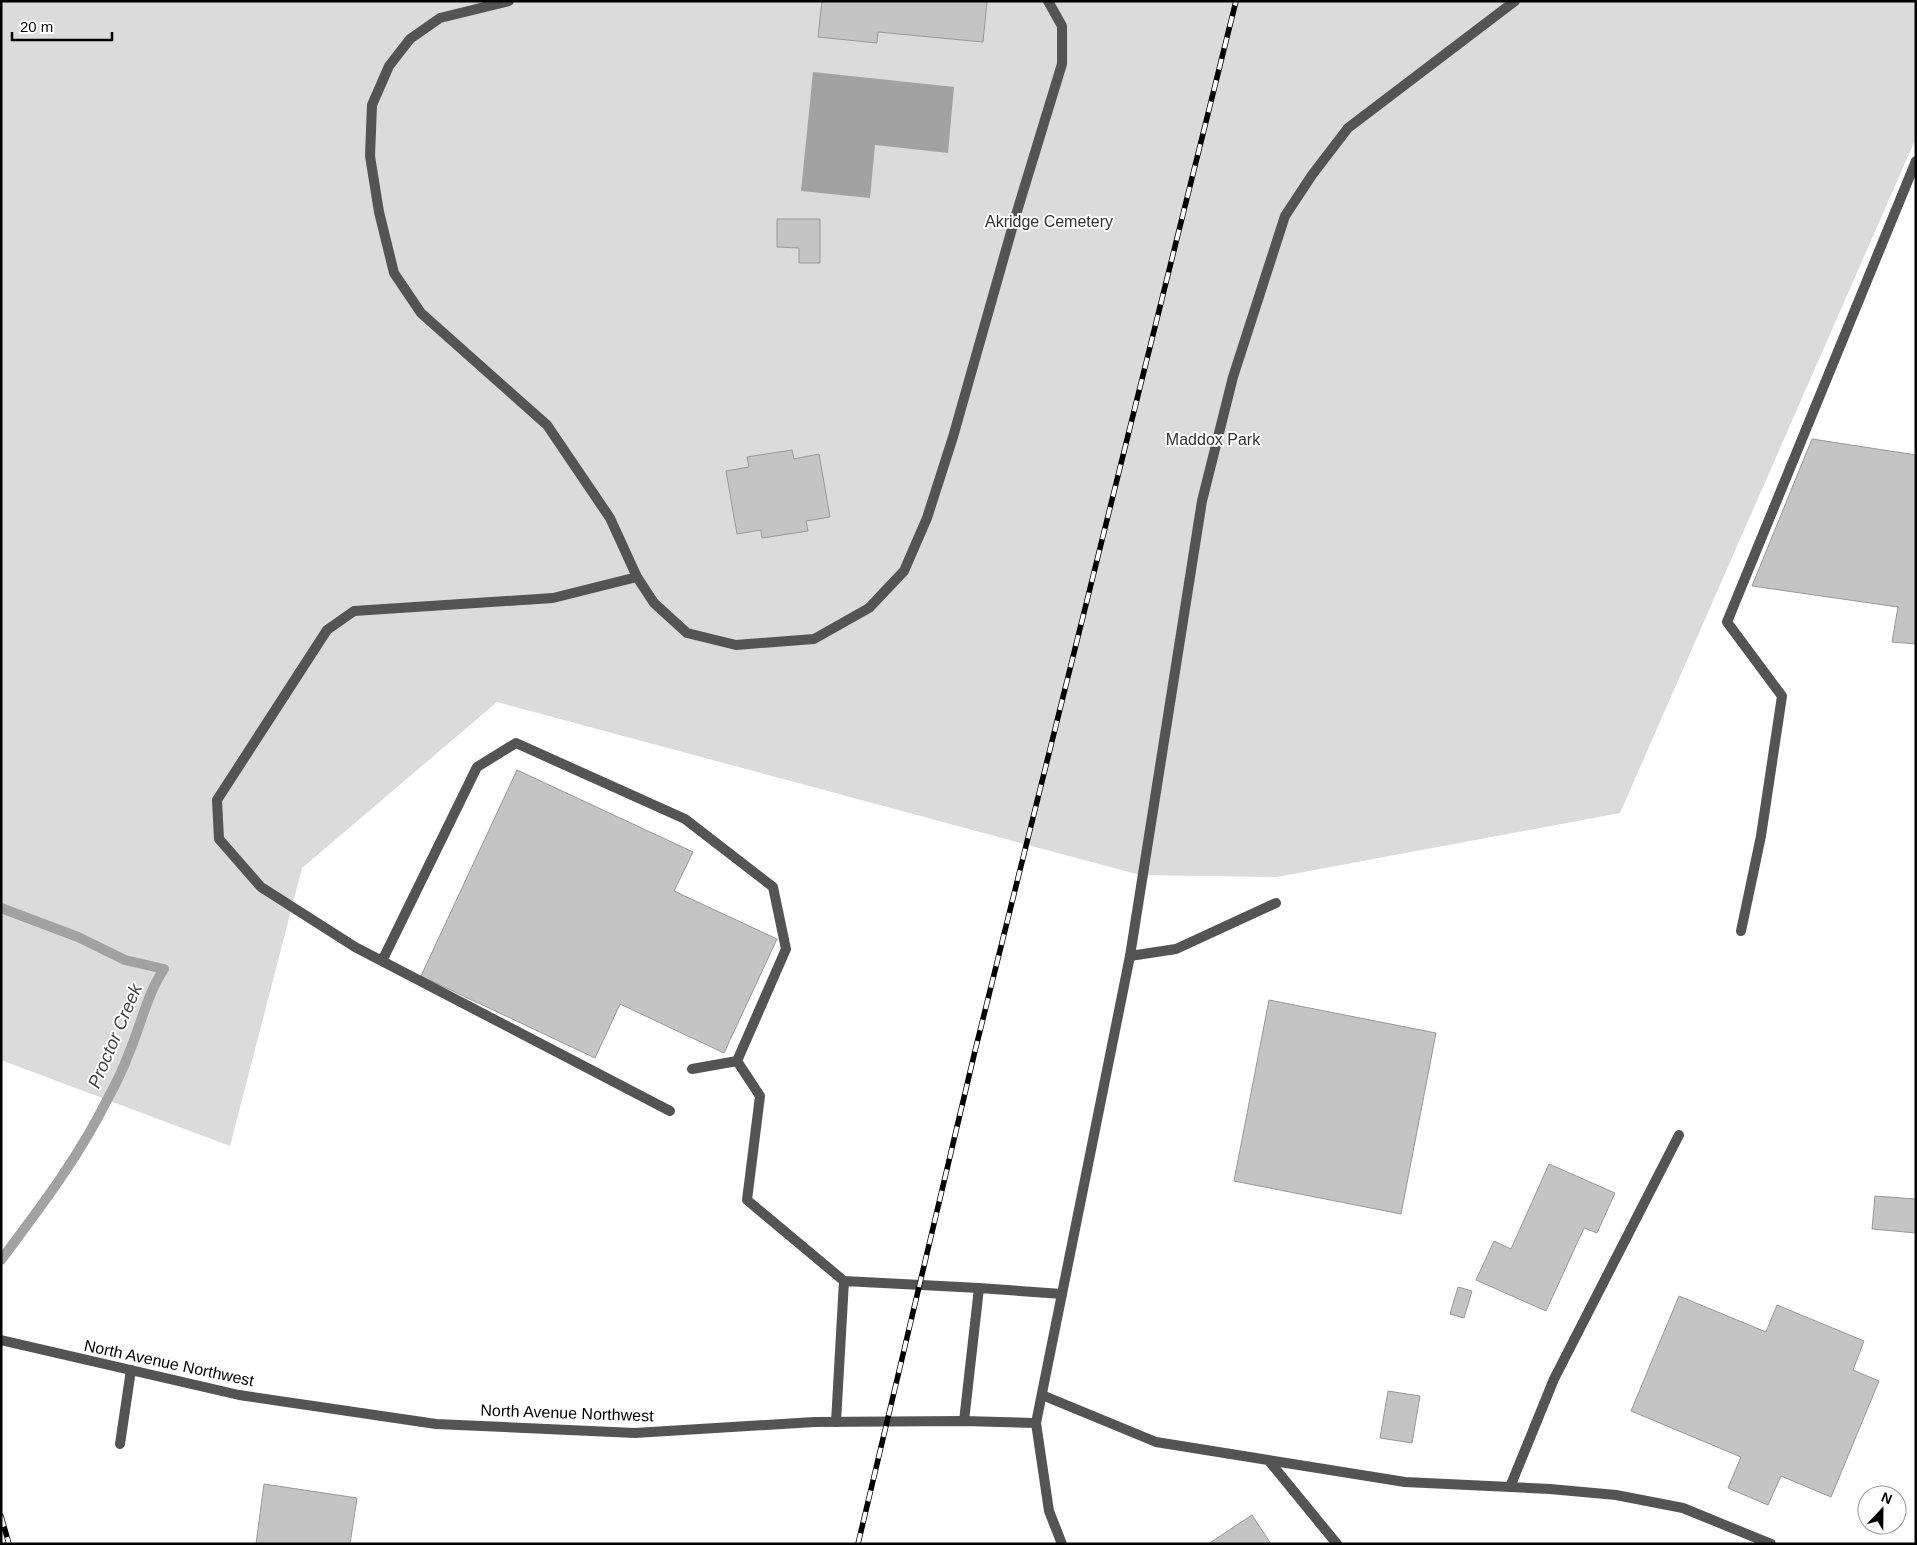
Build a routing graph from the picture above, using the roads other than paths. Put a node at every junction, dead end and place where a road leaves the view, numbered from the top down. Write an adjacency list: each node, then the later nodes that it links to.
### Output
1 (509, 1): 5 (street)
2 (1048, 1): 5 (street)
3 (1515, 1): 8 (street)
4 (1916, 161): 7 (street)
5 (637, 577): 9 (street)
6 (1276, 903): 8 (street)
7 (1741, 931)
8 (1130, 956): 16 (street)
9 (382, 961): 10 (street); 12 (street)
10 (737, 1061): 11 (street); 14 (street)
11 (692, 1069)
12 (670, 1111)
13 (1680, 1135): 25 (street)
14 (844, 1281): 15 (street); 21 (street)
15 (979, 1288): 16 (street); 20 (street)
16 (1062, 1294): 19 (street)
17 (1, 1340): 18 (street, North Avenue Northwest)
18 (131, 1370): 21 (street, North Avenue Northwest); 23 (street)
19 (1042, 1395): 22 (street); 24 (street)
20 (964, 1421): 21 (street, North Avenue Northwest); 22 (street, North Avenue Northwest)
21 (836, 1422)
22 (1036, 1423): 26 (street)
23 (120, 1444)
24 (1269, 1460): 25 (street); 27 (street)
25 (1510, 1487): 28 (street)
26 (1062, 1544)
27 (1337, 1544)
28 (1771, 1544)

